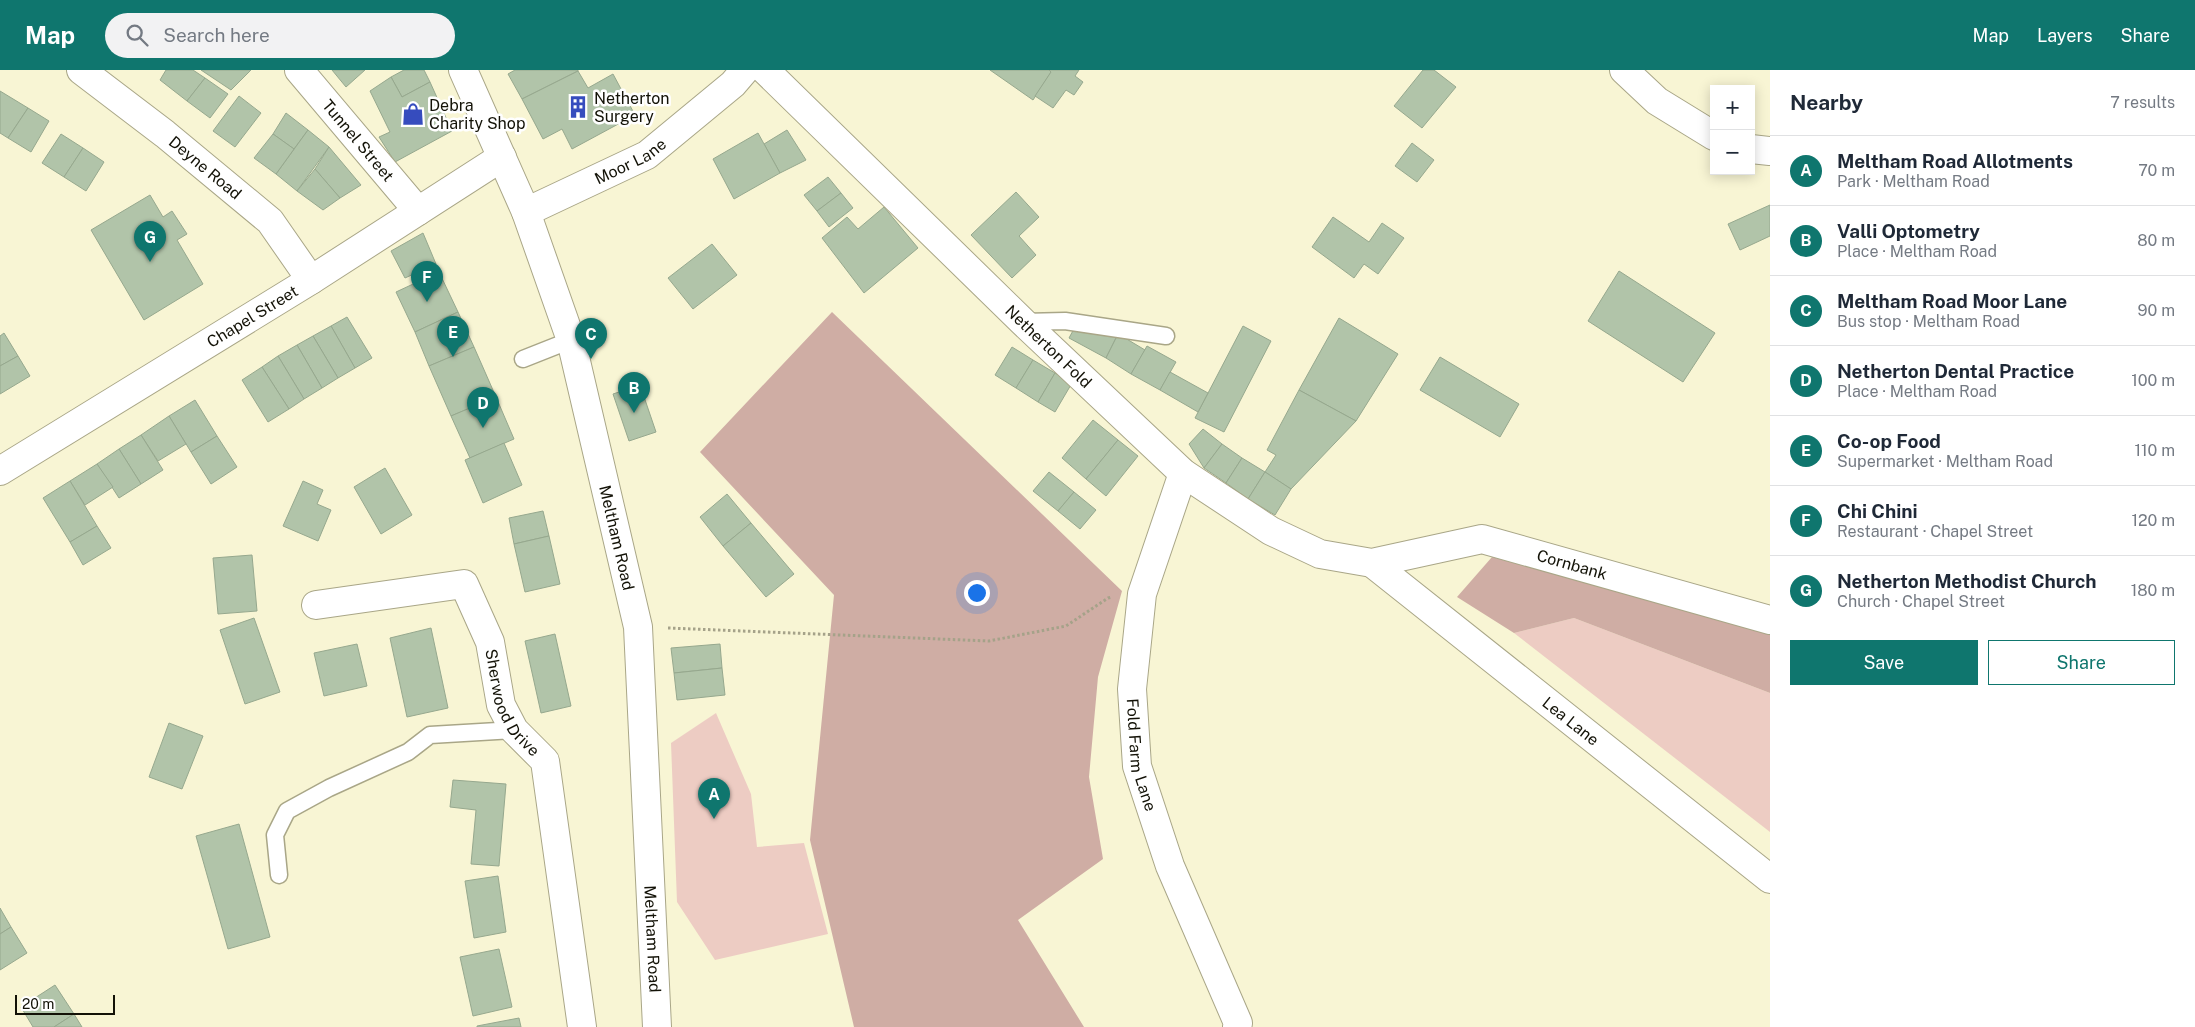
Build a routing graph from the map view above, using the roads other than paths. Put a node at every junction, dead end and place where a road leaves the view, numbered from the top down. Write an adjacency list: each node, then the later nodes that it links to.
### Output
1 (81, 70): 13 (street, Deyne Road)
2 (299, 70): 11 (street, Tunnel Street)
3 (463, 70): 10 (street, Meltham Road)
4 (765, 70): 14 (street, Netherton Fold)
5 (1624, 70): 7 (street)
6 (733, 75): 12 (street, Moor Lane)
7 (1710, 134)
8 (1755, 149): 9 (street)
9 (1770, 151)
10 (502, 157): 11 (street, Chapel Street); 12 (street, Meltham Road)
11 (418, 211): 13 (street, Chapel Street)
12 (526, 212): 16 (street, Meltham Road)
13 (311, 280): 18 (street, Chapel Street)
14 (1023, 322): 15 (lane); 19 (street, Netherton Fold)
15 (1166, 336)
16 (571, 340): 17 (lane); 27 (street, Meltham Road)
17 (523, 359)
18 (0, 471)
19 (1183, 473): 20 (street, Netherton Fold); 28 (street, Fold Farm Lane)
20 (1372, 562): 22 (street, Cornbank); 25 (street, Lea Lane)
21 (316, 605): 23 (street, Sherwood Drive)
22 (1770, 620)
23 (514, 730): 24 (lane); 26 (street, Sherwood Drive)
24 (279, 875)
25 (1770, 879)
26 (582, 1027)
27 (657, 1027)
28 (1237, 1027)

